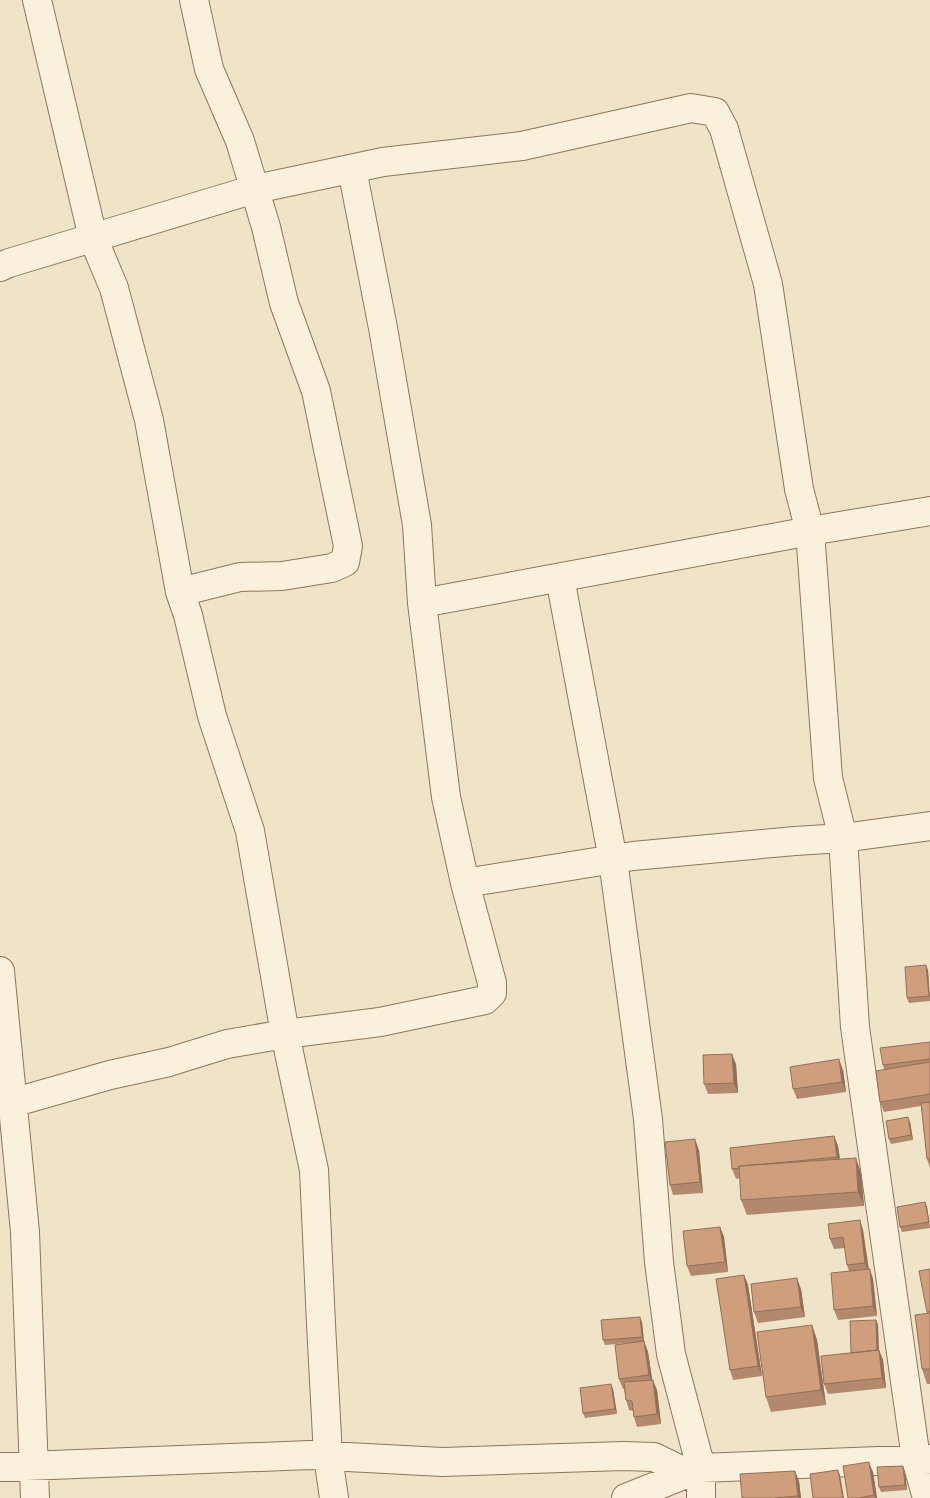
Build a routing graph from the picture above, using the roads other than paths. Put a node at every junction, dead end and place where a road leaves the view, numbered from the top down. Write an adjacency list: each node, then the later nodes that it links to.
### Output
1 (36, 0): 5 (street)
2 (194, 0): 4 (street)
3 (352, 169): 4 (street); 8 (street); 11 (street)
4 (255, 189): 5 (street); 10 (street)
5 (93, 238): 6 (street); 10 (street)
6 (0, 267)
7 (930, 511): 8 (street)
8 (810, 531): 9 (street); 13 (street)
9 (560, 578): 11 (street); 14 (street)
10 (180, 592): 17 (street)
11 (422, 603): 15 (street)
12 (930, 826): 13 (street)
13 (843, 838): 14 (street); 20 (street)
14 (613, 860): 15 (street); 23 (street)
15 (465, 883): 17 (street)
16 (0, 971): 18 (street)
17 (285, 1034): 18 (street); 19 (street)
18 (12, 1103): 21 (street)
19 (328, 1456): 21 (street); 23 (street); 25 (street)
20 (923, 1459): 23 (street); 28 (street)
21 (33, 1465): 22 (street); 24 (street)
22 (0, 1467)
23 (694, 1470): 26 (street); 27 (street)
24 (35, 1498)
25 (334, 1498)
26 (626, 1498)
27 (701, 1498)
28 (927, 1498)

